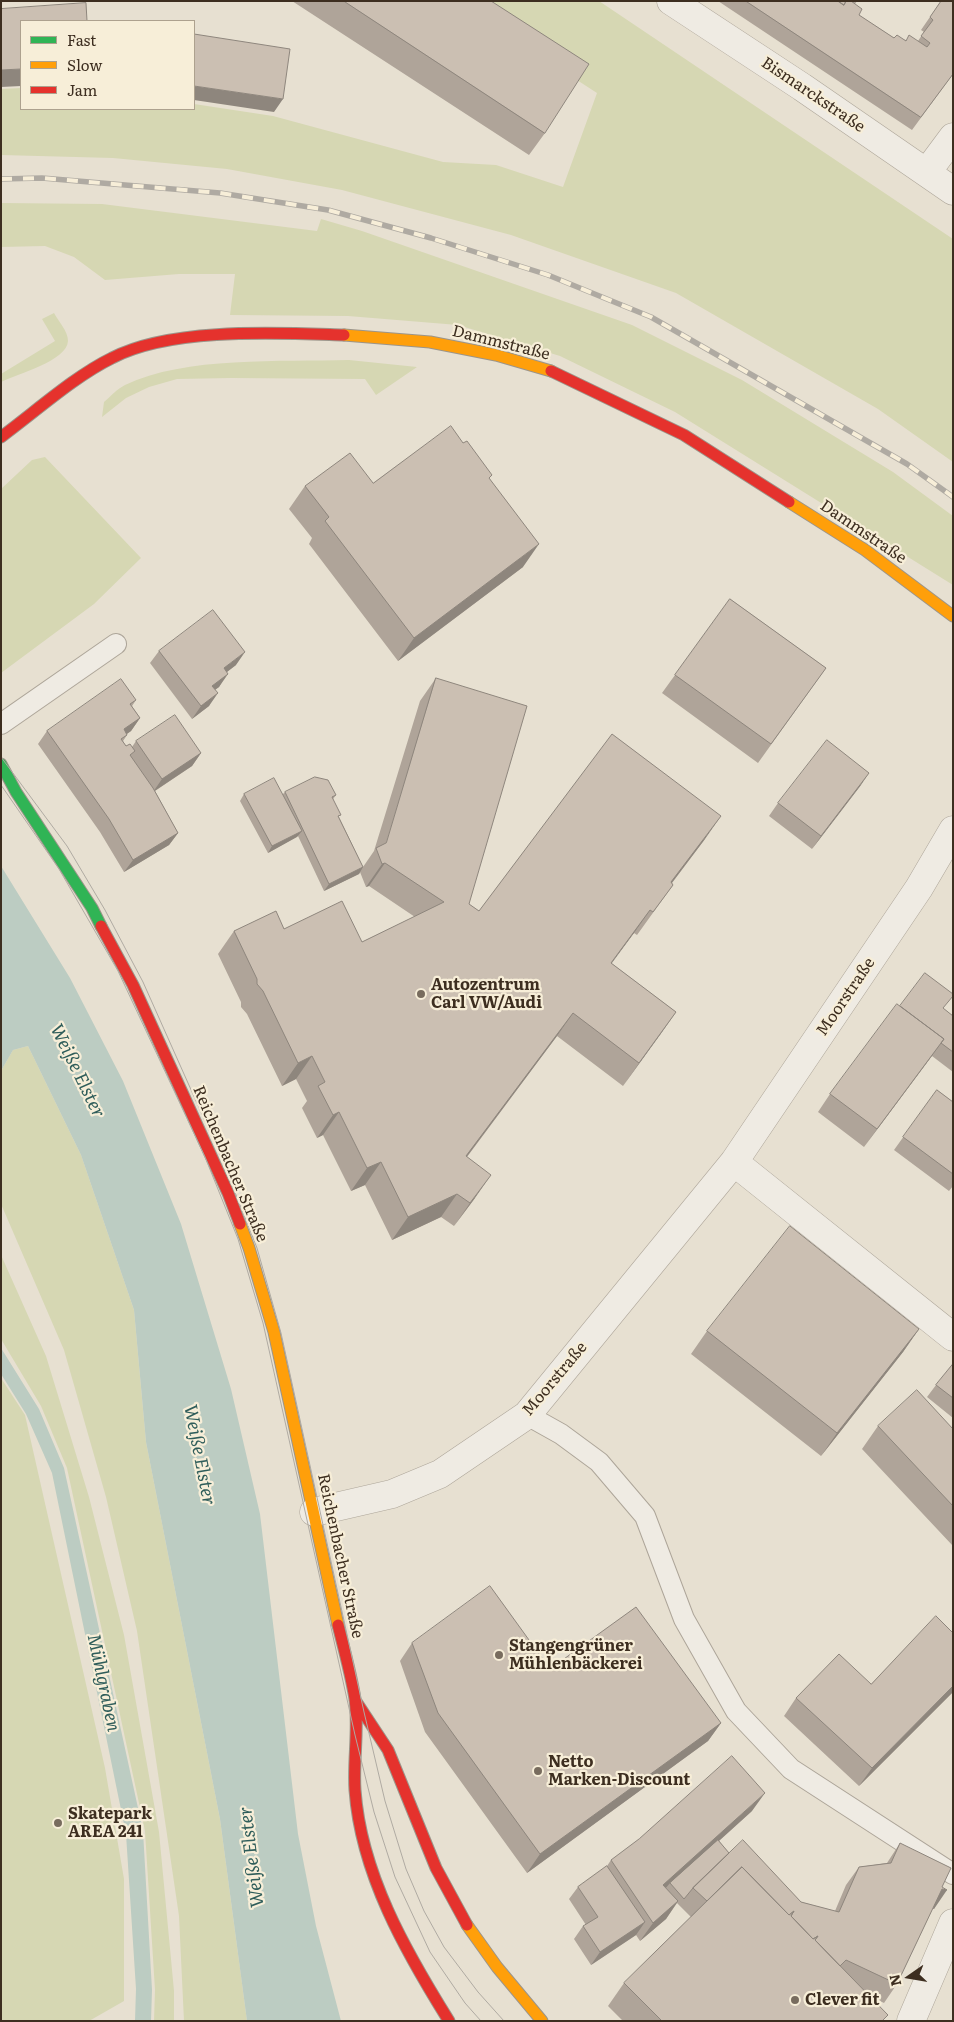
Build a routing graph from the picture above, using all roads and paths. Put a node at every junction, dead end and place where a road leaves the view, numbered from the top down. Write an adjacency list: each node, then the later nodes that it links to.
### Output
1 (671, 1): 3 (street, Bismarckstraße)
2 (953, 137): 3 (street)
3 (927, 172): 4 (street, Bismarckstraße)
4 (953, 191)
5 (1, 437): 6 (main road, Dammstraße)
6 (953, 616)
7 (116, 644): 8 (lane)
8 (1, 724)
9 (1, 764): 11 (main road, Reichenbacher Straße)
10 (1, 778): 11 (main road, Reichenbacher Straße)
11 (16, 792): 16 (main road, Reichenbacher Straße)
12 (953, 830): 13 (street, Moorstraße)
13 (734, 1162): 14 (street); 15 (street, Moorstraße)
14 (953, 1337)
15 (527, 1415): 16 (street, Moorstraße); 18 (lane)
16 (314, 1512): 17 (main road, Reichenbacher Straße)
17 (355, 1700): 20 (main road, Reichenbacher Straße); 21 (main road, Reichenbacher Straße)
18 (953, 1874)
19 (953, 1923): 22 (street)
20 (449, 2021)
21 (542, 2021)
22 (912, 2021)

